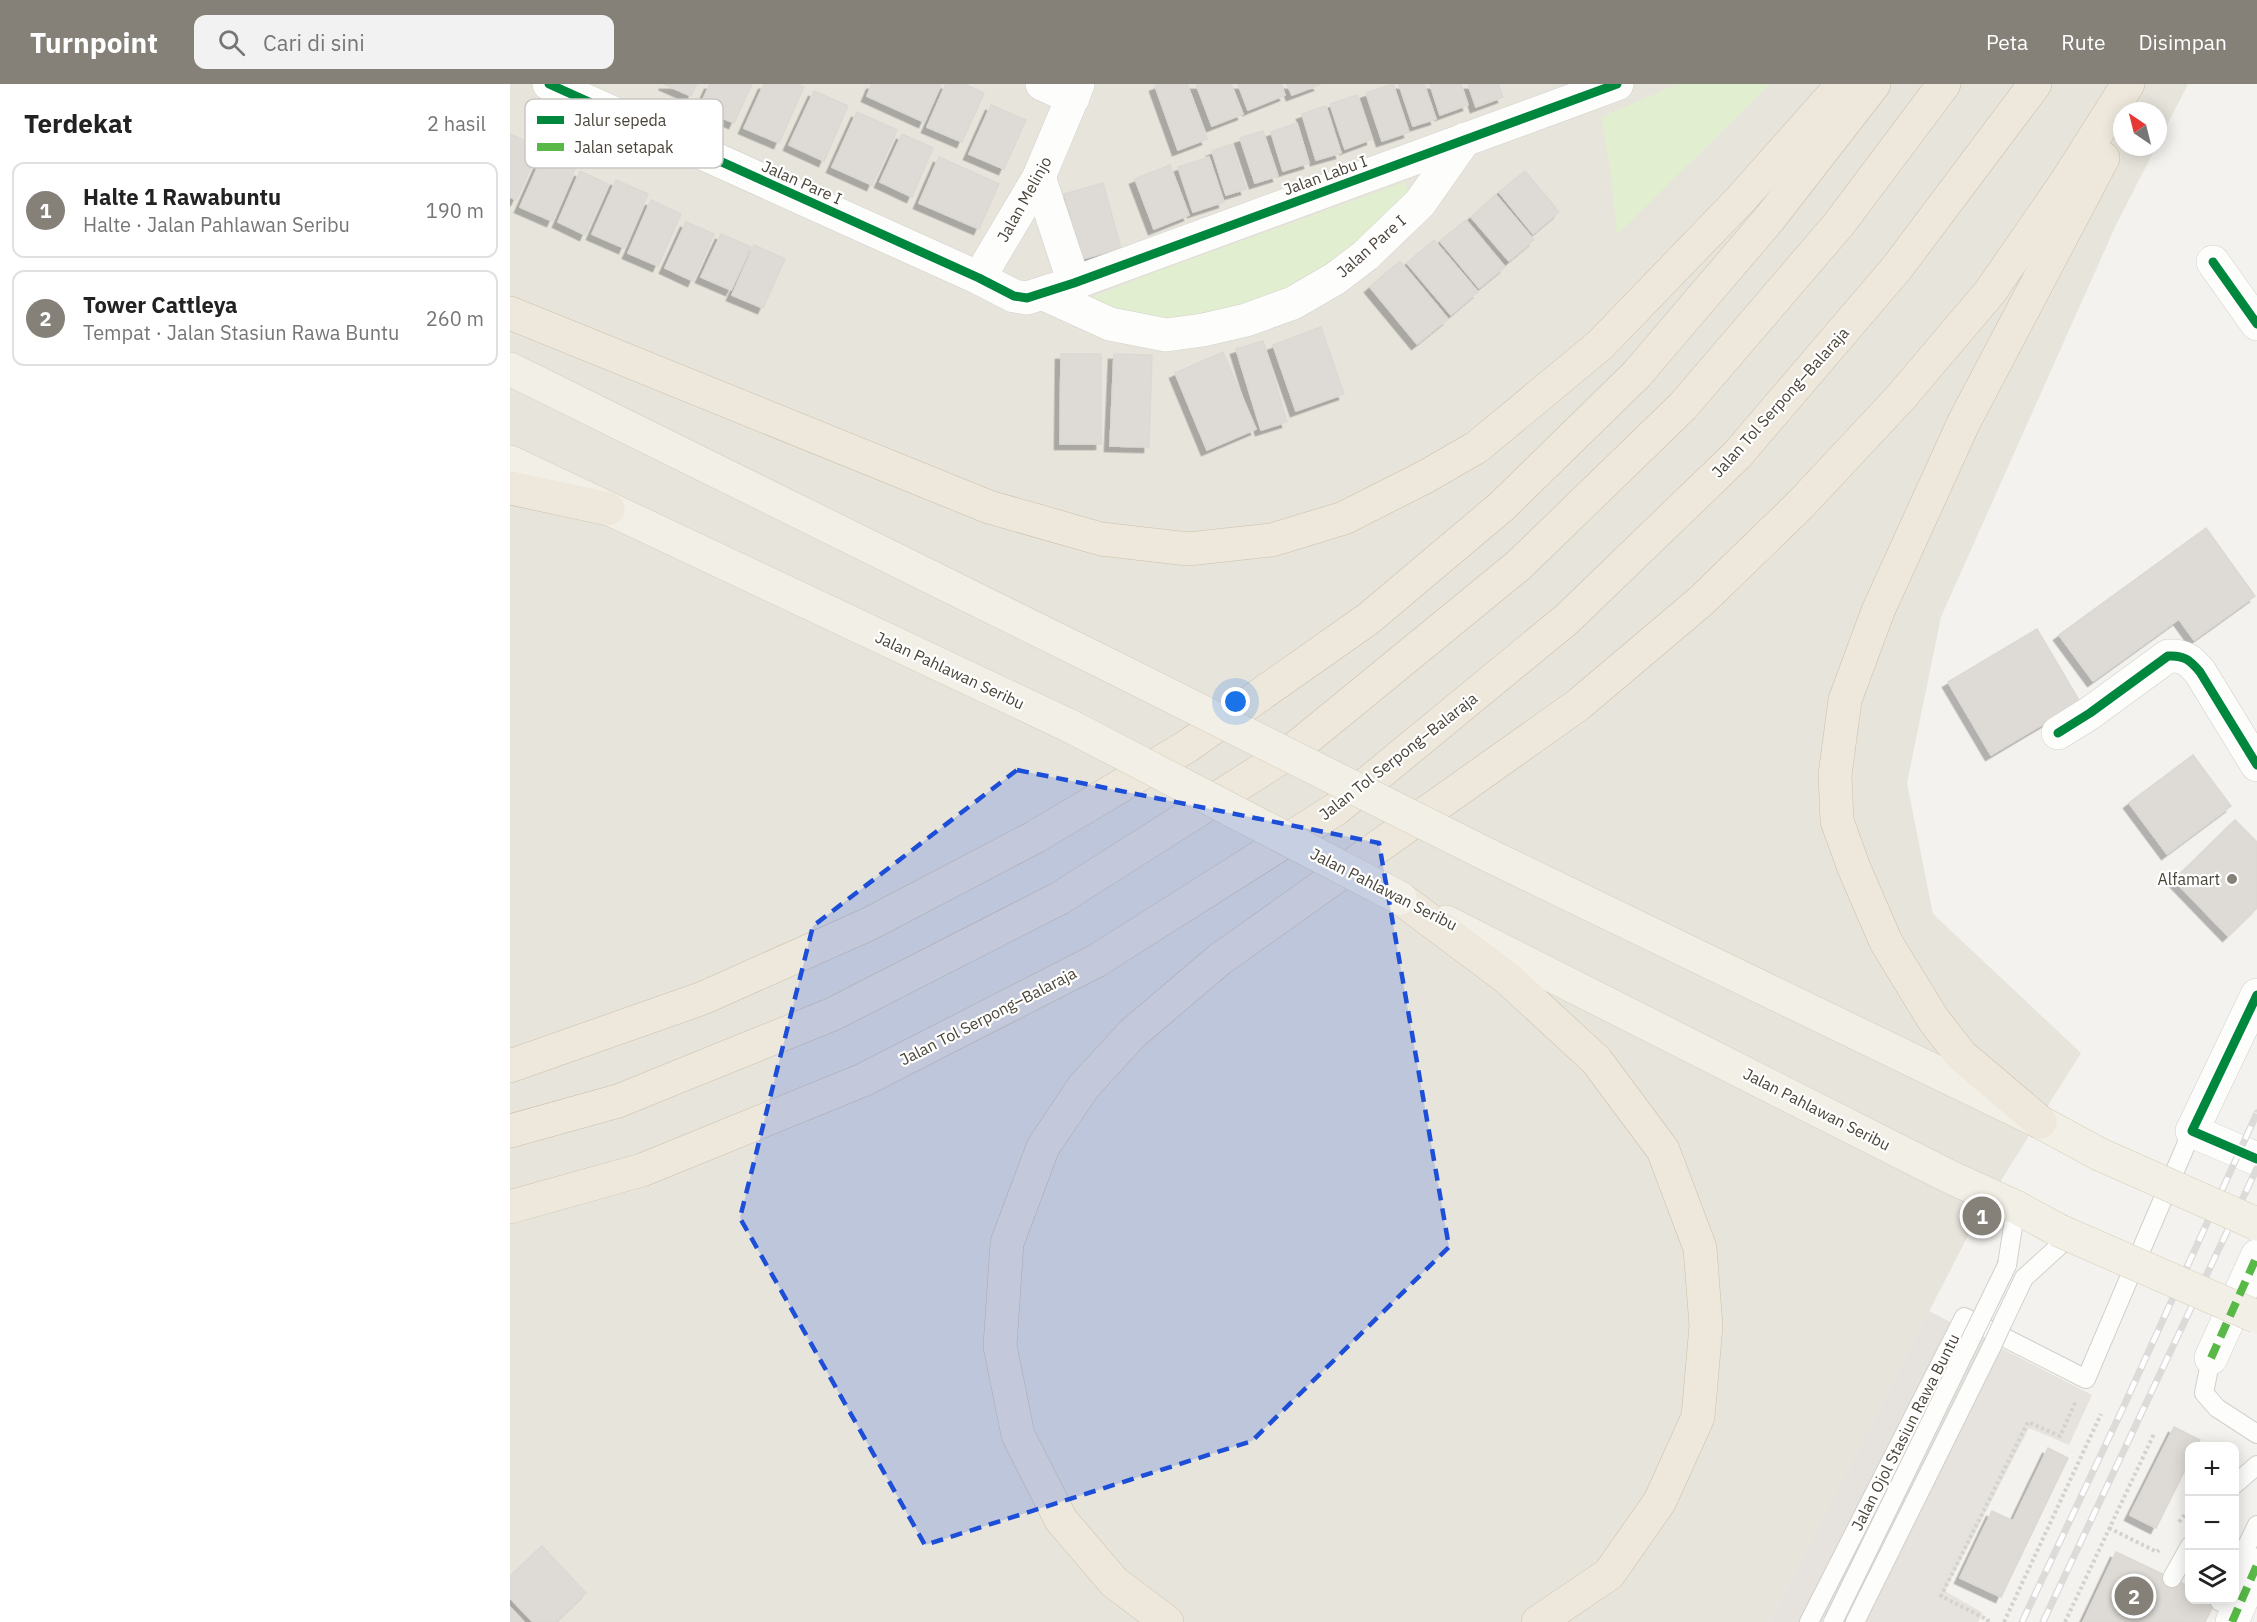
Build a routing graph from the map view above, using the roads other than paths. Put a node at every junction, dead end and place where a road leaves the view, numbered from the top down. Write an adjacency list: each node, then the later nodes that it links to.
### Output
1 (549, 84): 11 (street, Jalan Pare I)
2 (1042, 84): 10 (street)
3 (1617, 84): 14 (street, Jalan Labu I)
4 (1844, 84): 21 (highway)
5 (1874, 84): 31 (highway)
6 (1944, 84): 33 (highway)
7 (2035, 84): 36 (highway, Jalan Tol Serpong–Balaraja)
8 (2128, 84): 52 (highway)
9 (2139, 84): 12 (highway)
10 (1076, 91): 16 (street, Jalan Melinjo)
11 (582, 99)
12 (2130, 102)
13 (2113, 137): 32 (highway)
14 (1465, 139): 19 (street, Jalan Labu I); 20 (street, Jalan Pare I)
15 (723, 163): 18 (street, Jalan Pare I)
16 (1039, 177): 18 (street, Jalan Melinjo); 19 (street)
17 (2213, 262): 22 (street)
18 (979, 278): 20 (street, Jalan Pare I)
19 (1074, 283): 20 (street, Jalan Labu I)
20 (1044, 294)
21 (510, 313)
22 (2257, 324)
23 (510, 369): 32 (main road, bridge)
24 (510, 462): 26 (main road, Jalan Pahlawan Seribu)
25 (510, 488): 26 (highway)
26 (608, 509): 29 (main road, Jalan Pahlawan Seribu, bridge)
27 (2058, 733): 28 (street)
28 (2257, 765)
29 (1400, 898): 37 (main road, Jalan Pahlawan Seribu); 53 (highway)
30 (2257, 995): 34 (street)
31 (510, 1066)
32 (2040, 1122): 38 (main road, bridge)
33 (510, 1131)
34 (2192, 1131): 35 (street); 54 (lane, Jalan Ojol Stasiun Rawa Buntu)
35 (2257, 1159)
36 (510, 1207)
37 (2014, 1219): 39 (main road, Jalan Pahlawan Seribu); 55 (lane, bridge)
38 (2257, 1224)
39 (2064, 1233): 41 (main road, Jalan Pahlawan Seribu, bridge); 56 (lane, bridge)
40 (2257, 1256): 42 (street)
41 (2257, 1317)
42 (2211, 1358): 43 (lane)
43 (2257, 1434)
44 (2257, 1465): 45 (lane)
45 (2239, 1481)
46 (2257, 1526): 48 (lane)
47 (2188, 1550): 50 (lane)
48 (2239, 1564)
49 (2257, 1565): 51 (street)
50 (2172, 1578)
51 (2224, 1608)
52 (1167, 1622)
53 (1538, 1622)
54 (1809, 1622)
55 (1833, 1622)
56 (1855, 1622)

